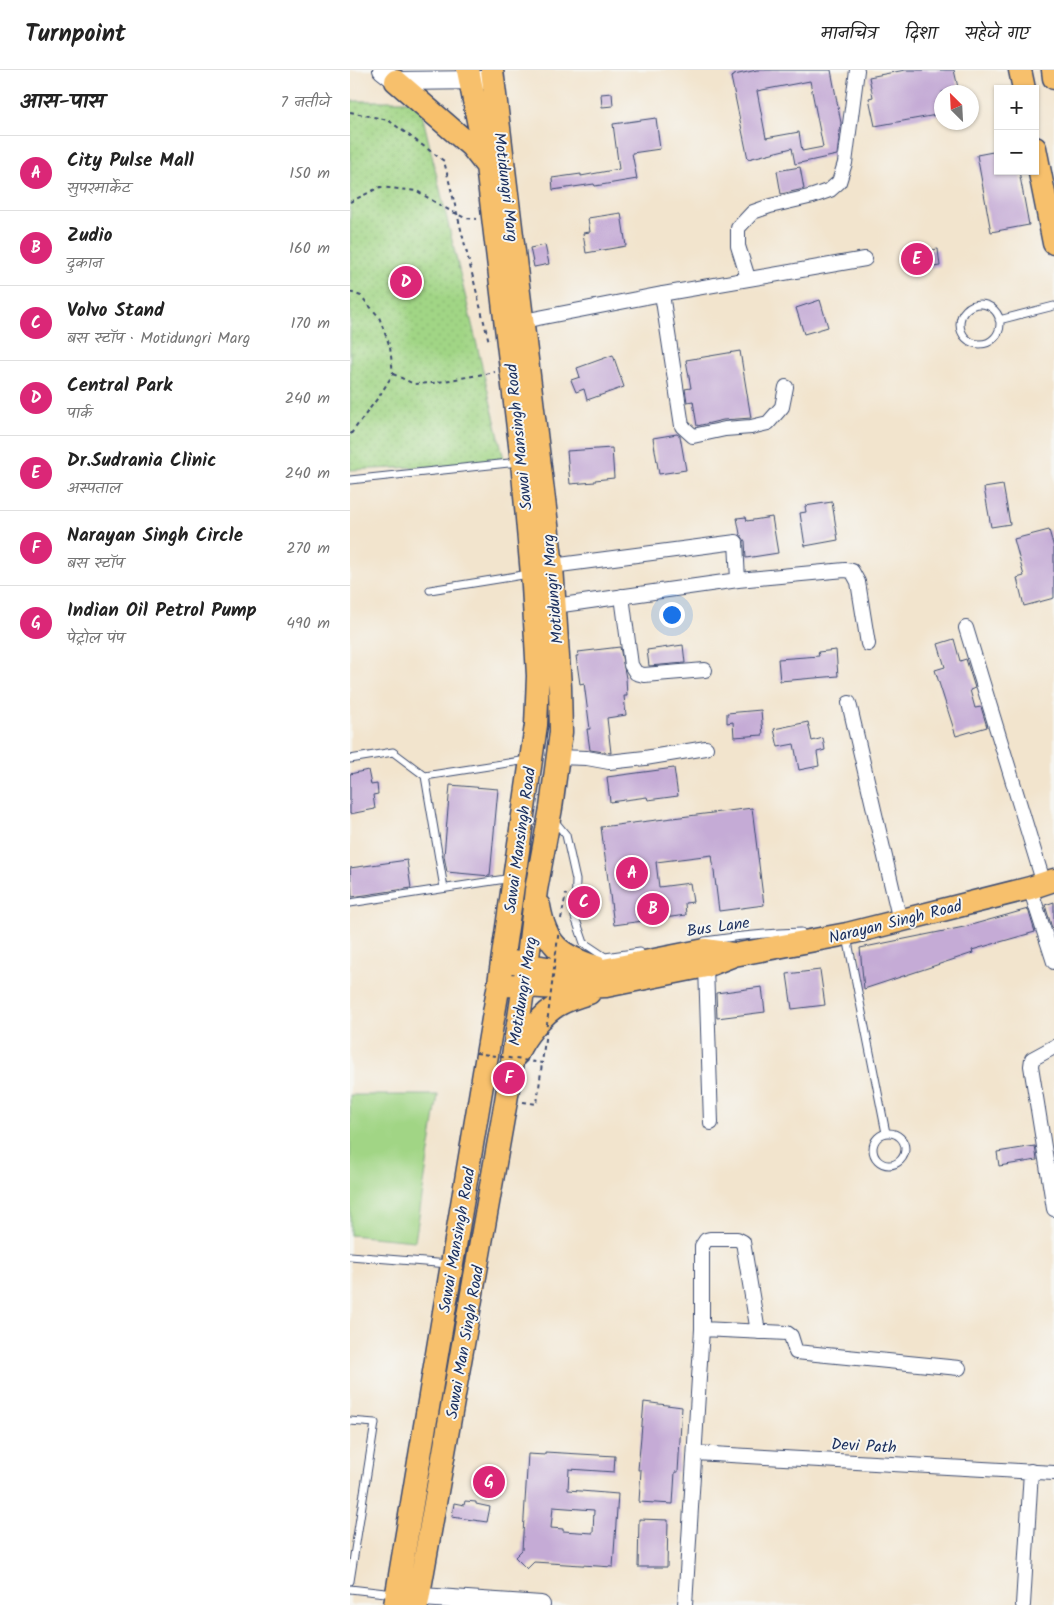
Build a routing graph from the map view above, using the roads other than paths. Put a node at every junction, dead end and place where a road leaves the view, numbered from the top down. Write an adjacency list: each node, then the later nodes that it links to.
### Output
1 (371, 70): 5 (street)
2 (857, 70): 14 (street)
3 (1020, 70): 9 (main road)
4 (1052, 70): 8 (main road)
5 (387, 74): 7 (street); 10 (main road)
6 (493, 75): 7 (street); 18 (main road, Motidungri Marg)
7 (469, 76): 10 (main road, Sawai Mansingh Road)
8 (1054, 78)
9 (1023, 85)
10 (487, 166): 20 (main road, Sawai Mansingh Road)
11 (1039, 168): 12 (main road)
12 (1054, 243)
13 (865, 259): 14 (street)
14 (748, 278): 15 (street)
15 (662, 294): 18 (street); 19 (street)
16 (1054, 306): 17 (lane)
17 (999, 320): 17 (lane)
18 (522, 321): 22 (main road, Motidungri Marg)
19 (786, 387)
20 (522, 462): 21 (lane); 22 (main road, Sawai Mansingh Road)
21 (350, 480)
22 (542, 570): 23 (street); 24 (lane); 26 (main road, Motidungri Marg); 34 (main road, Sawai Mansingh Road)
23 (738, 580): 25 (street); 28 (street)
24 (430, 590)
25 (622, 596): 26 (street); 29 (street)
26 (555, 606): 32 (main road, Motidungri Marg)
27 (966, 628): 38 (street)
28 (868, 644)
29 (705, 670)
30 (849, 703): 42 (street)
31 (706, 748): 32 (street)
32 (557, 757): 36 (main road, Motidungri Marg)
33 (350, 759): 35 (lane)
34 (531, 760): 35 (lane); 37 (main road, Sawai Mansingh Road)
35 (425, 776): 39 (lane)
36 (550, 815): 40 (main road, Motidungri Marg); 45 (lane)
37 (514, 878): 39 (lane); 47 (main road, Sawai Mansingh Road)
38 (1043, 884): 42 (main road, Narayan Singh Road); 48 (street)
39 (444, 888): 41 (lane)
40 (536, 890): 50 (main road, Motidungri Marg); 51 (main road)
41 (350, 903)
42 (900, 921): 43 (main road, Narayan Singh Road)
43 (847, 934): 44 (lane, Bus Lane); 46 (main road, Narayan Singh Road); 56 (lane)
44 (695, 943)
45 (651, 950)
46 (734, 954): 49 (main road); 51 (main road)
47 (503, 960): 50 (main road); 52 (main road, Sawai Mansingh Road)
48 (1054, 962)
49 (706, 966): 51 (main road); 55 (street)
50 (525, 976): 51 (main road); 52 (main road); 54 (main road, Motidungri Marg)
51 (605, 978): 54 (main road)
52 (499, 983): 59 (main road, Sawai Mansingh Road)
53 (1054, 1047): 57 (street)
54 (509, 1078): 70 (main road, Sawai Man Singh Road)
55 (710, 1123)
56 (886, 1133): 56 (lane)
57 (1054, 1208)
58 (350, 1256): 59 (lane)
59 (452, 1264): 69 (main road, Sawai Mansingh Road)
60 (702, 1329): 61 (street); 61 (street); 64 (street)
61 (758, 1332): 62 (street)
62 (959, 1368)
63 (350, 1421): 67 (lane)
64 (695, 1453): 65 (street, Devi Path); 72 (street)
65 (1031, 1471): 66 (street, Devi Path); 73 (street)
66 (1054, 1473)
67 (350, 1581)
68 (350, 1589): 69 (lane)
69 (396, 1600): 70 (street)
70 (418, 1601): 71 (street)
71 (541, 1605)
72 (685, 1605)
73 (1023, 1605)

